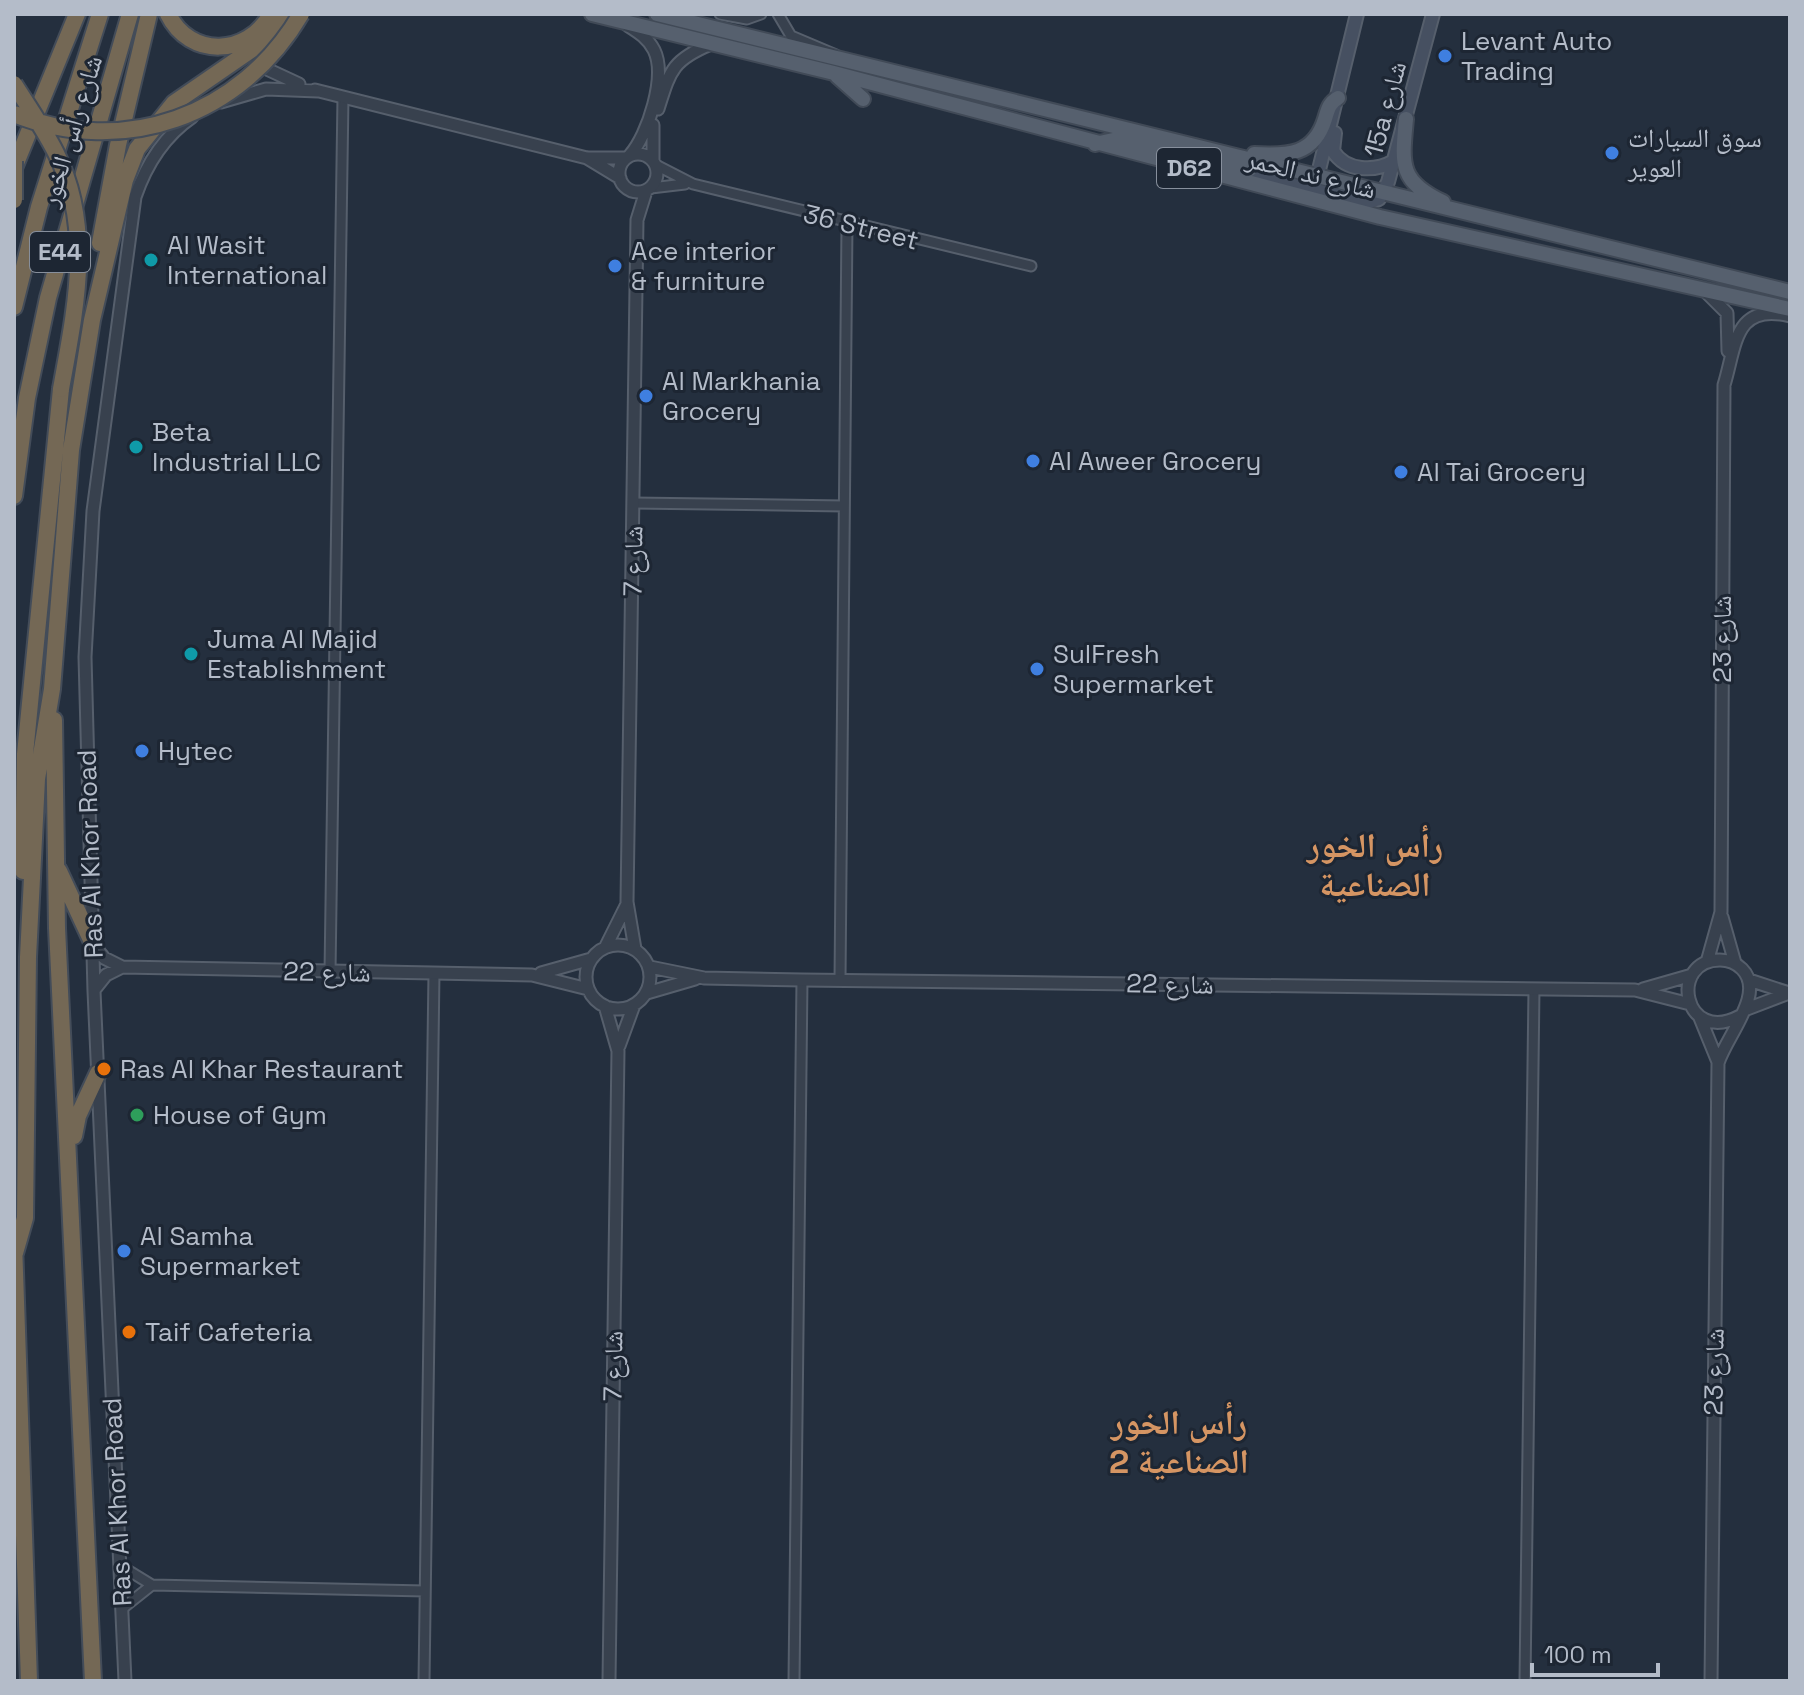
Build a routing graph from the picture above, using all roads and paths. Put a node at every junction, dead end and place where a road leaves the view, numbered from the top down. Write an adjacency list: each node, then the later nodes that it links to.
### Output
1 (77, 14): 35 (highway)
2 (100, 14): 54 (highway, شارع رأس الخور / E44)
3 (130, 14): 59 (highway, شارع رأس الخور / E44)
4 (149, 14): 57 (highway)
5 (168, 14): 6 (highway)
6 (271, 14)
7 (290, 14): 57 (highway)
8 (301, 14): 26 (highway, bridge)
9 (592, 14): 16 (main road, شارع ند الحمر / D62)
10 (657, 14): 18 (main road, شارع ند الحمر / D62)
11 (720, 14): 12 (street)
12 (761, 14)
13 (778, 14): 18 (street)
14 (1357, 14): 24 (main road, 15a شارع)
15 (1433, 14): 27 (main road, 15a شارع)
16 (620, 20): 17 (main road, شارع ند الحمر / D62); 30 (street)
17 (711, 44): 19 (main road, شارع ند الحمر / D62); 34 (street)
18 (838, 57): 29 (main road, شارع ند الحمر / D62)
19 (834, 73): 25 (main road); 28 (main road, شارع ند الحمر / D62)
20 (14, 84): 69 (highway, bridge)
21 (253, 91): 22 (street, Ras Al Khor Road); 22 (street); 66 (street, Ras Al Khor Road)
22 (318, 91): 23 (street)
23 (343, 97): 31 (street); 75 (street)
24 (1338, 98): 29 (main road); 33 (main road); 40 (main road, 15a شارع)
25 (863, 99)
26 (14, 114)
27 (1406, 119): 33 (main road, 15a شارع); 43 (main road)
28 (1095, 144): 36 (main road); 40 (main road, شارع ند الحمر / D62)
29 (1224, 152): 36 (main road, شارع ند الحمر / D62)
30 (628, 157): 31 (street); 34 (street); 37 (street)
31 (587, 158): 37 (street)
32 (14, 161): 42 (highway, bridge)
33 (1394, 161): 41 (main road, 15a شارع)
34 (655, 163): 38 (street, 36 Street); 39 (street)
35 (14, 168)
36 (1292, 171): 40 (main road, شارع ند الحمر / D62)
37 (622, 183): 39 (street); 45 (street, شارع 7)
38 (693, 184): 39 (street, 36 Street); 46 (street, 36 Street)
39 (648, 190): 45 (street, شارع 7)
40 (1318, 190): 41 (main road, شارع ند الحمر / D62); 44 (main road, شارع ند الحمر / D62)
41 (1383, 195): 43 (main road, شارع ند الحمر / D62)
42 (14, 200)
43 (1461, 211): 47 (main road, شارع ند الحمر / D62)
44 (1380, 217): 47 (main road); 48 (main road, شارع ند الحمر / D62)
45 (637, 220): 60 (street, شارع 7)
46 (847, 224): 49 (street, 36 Street); 61 (street)
47 (1523, 227): 53 (main road, شارع ند الحمر / D62)
48 (1593, 265): 50 (main road); 51 (main road, شارع ند الحمر / D62)
49 (1031, 266)
50 (1574, 272)
51 (1689, 285): 52 (main road); 55 (main road, شارع ند الحمر / D62); 58 (street, شارع 23)
52 (1668, 292)
53 (1790, 292)
54 (14, 307)
55 (1790, 309)
56 (1790, 316): 58 (street, شارع 23)
57 (92, 320): 62 (highway)
58 (1730, 367): 65 (street, شارع 23)
59 (14, 496)
60 (634, 503): 61 (street); 64 (street, شارع 7)
61 (844, 506): 81 (street)
62 (52, 689): 63 (highway); 69 (highway)
63 (54, 860): 66 (highway); 97 (highway)
64 (627, 902): 67 (street); 68 (street)
65 (1721, 912): 71 (street, شارع 23); 72 (street, شارع 23)
66 (92, 942): 73 (street); 86 (street, Ras Al Khor Road)
67 (606, 946): 68 (street); 70 (street)
68 (635, 949): 74 (street)
69 (28, 957): 99 (highway)
70 (591, 959): 77 (street, شارع 22); 83 (street)
71 (1707, 962): 72 (street); 78 (street)
72 (1735, 963): 82 (street)
73 (122, 967): 75 (street, شارع 22); 86 (street)
74 (650, 967): 79 (street, شارع 22); 87 (street)
75 (330, 972): 76 (street, شارع 22)
76 (434, 973): 77 (street, شارع 22); 102 (street)
77 (532, 975): 83 (street, شارع 22)
78 (1692, 975): 85 (street, شارع 22); 89 (street)
79 (704, 978): 80 (street, شارع 22); 87 (street, شارع 22)
80 (802, 980): 81 (street, شارع 22); 109 (street)
81 (840, 980): 84 (street, شارع 22)
82 (1749, 980): 88 (street); 92 (street)
83 (588, 989): 91 (street)
84 (1534, 989): 85 (street, شارع 22); 110 (street)
85 (1635, 990): 89 (street, شارع 22)
86 (94, 991): 96 (street, Ras Al Khor Road)
87 (647, 993): 90 (street)
88 (1790, 993): 92 (street)
89 (1690, 1004): 93 (street)
90 (634, 1005): 91 (street); 94 (street, شارع 7)
91 (605, 1006): 94 (street, شارع 7)
92 (1743, 1013): 93 (street); 95 (street, شارع 23)
93 (1700, 1018): 95 (street, شارع 23)
94 (618, 1051): 108 (street, شارع 7)
95 (1718, 1063): 111 (street, شارع 23)
96 (98, 1073): 97 (highway); 100 (street, Ras Al Khor Road)
97 (71, 1201): 105 (highway)
98 (14, 1238): 99 (highway)
99 (15, 1253): 104 (highway)
100 (121, 1566): 101 (street); 103 (street, Ras Al Khor Road)
101 (152, 1585): 102 (street); 103 (street)
102 (425, 1591): 107 (street)
103 (123, 1608): 106 (street, Ras Al Khor Road)
104 (29, 1681)
105 (93, 1681)
106 (125, 1681)
107 (424, 1681)
108 (609, 1681)
109 (794, 1681)
110 (1525, 1681)
111 (1711, 1681)

